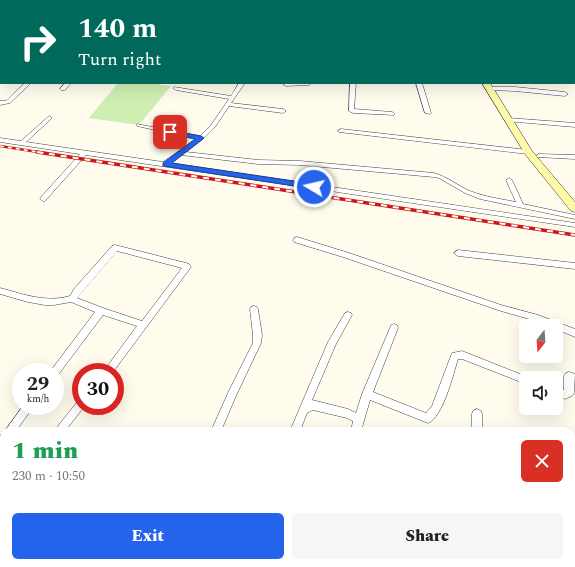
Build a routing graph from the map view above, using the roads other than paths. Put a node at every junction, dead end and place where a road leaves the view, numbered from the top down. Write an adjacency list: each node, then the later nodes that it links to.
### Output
1 (27, 84): 11 (street)
2 (67, 84): 8 (street)
3 (241, 84): 10 (street)
4 (353, 84): 15 (street)
5 (418, 84): 14 (street)
6 (490, 87): 9 (street); 17 (street)
7 (176, 88): 10 (street)
8 (63, 89)
9 (565, 94)
10 (232, 98): 12 (street)
11 (0, 103)
12 (228, 104): 13 (street); 21 (street)
13 (283, 111)
14 (428, 113)
15 (392, 114)
16 (49, 118): 23 (street)
17 (511, 121): 19 (street); 24 (street); 27 (street)
18 (139, 125): 21 (street)
19 (575, 125)
20 (342, 130): 24 (street)
21 (201, 138): 26 (street)
22 (0, 140): 23 (street)
23 (21, 144): 25 (street)
24 (528, 152): 34 (street)
25 (84, 153): 29 (street); 32 (street)
26 (180, 153): 29 (street); 33 (street)
27 (540, 156): 28 (street); 31 (street)
28 (575, 157)
29 (165, 164): 36 (street)
30 (509, 180): 33 (street)
31 (575, 197)
32 (43, 199)
33 (521, 206): 35 (street)
34 (575, 209)
35 (575, 217)
36 (575, 225)
37 (297, 240): 47 (street)
38 (458, 252): 39 (street)
39 (575, 266)
40 (0, 291): 41 (street)
41 (73, 298): 43 (street); 45 (street)
42 (254, 310): 61 (street)
43 (101, 311): 45 (street); 48 (street)
44 (348, 315): 54 (street)
45 (144, 325): 49 (street)
46 (394, 328): 52 (street)
47 (575, 333)
48 (62, 363)
49 (115, 363)
50 (519, 377): 52 (street)
51 (575, 378): 53 (street)
52 (367, 394): 58 (street)
53 (563, 394)
54 (303, 410): 58 (street); 62 (street)
55 (477, 414): 64 (street)
56 (22, 415): 59 (street)
57 (72, 415): 60 (street)
58 (359, 419): 63 (street)
59 (13, 427)
60 (63, 427)
61 (218, 427)
62 (297, 427)
63 (357, 427)
64 (477, 427)

